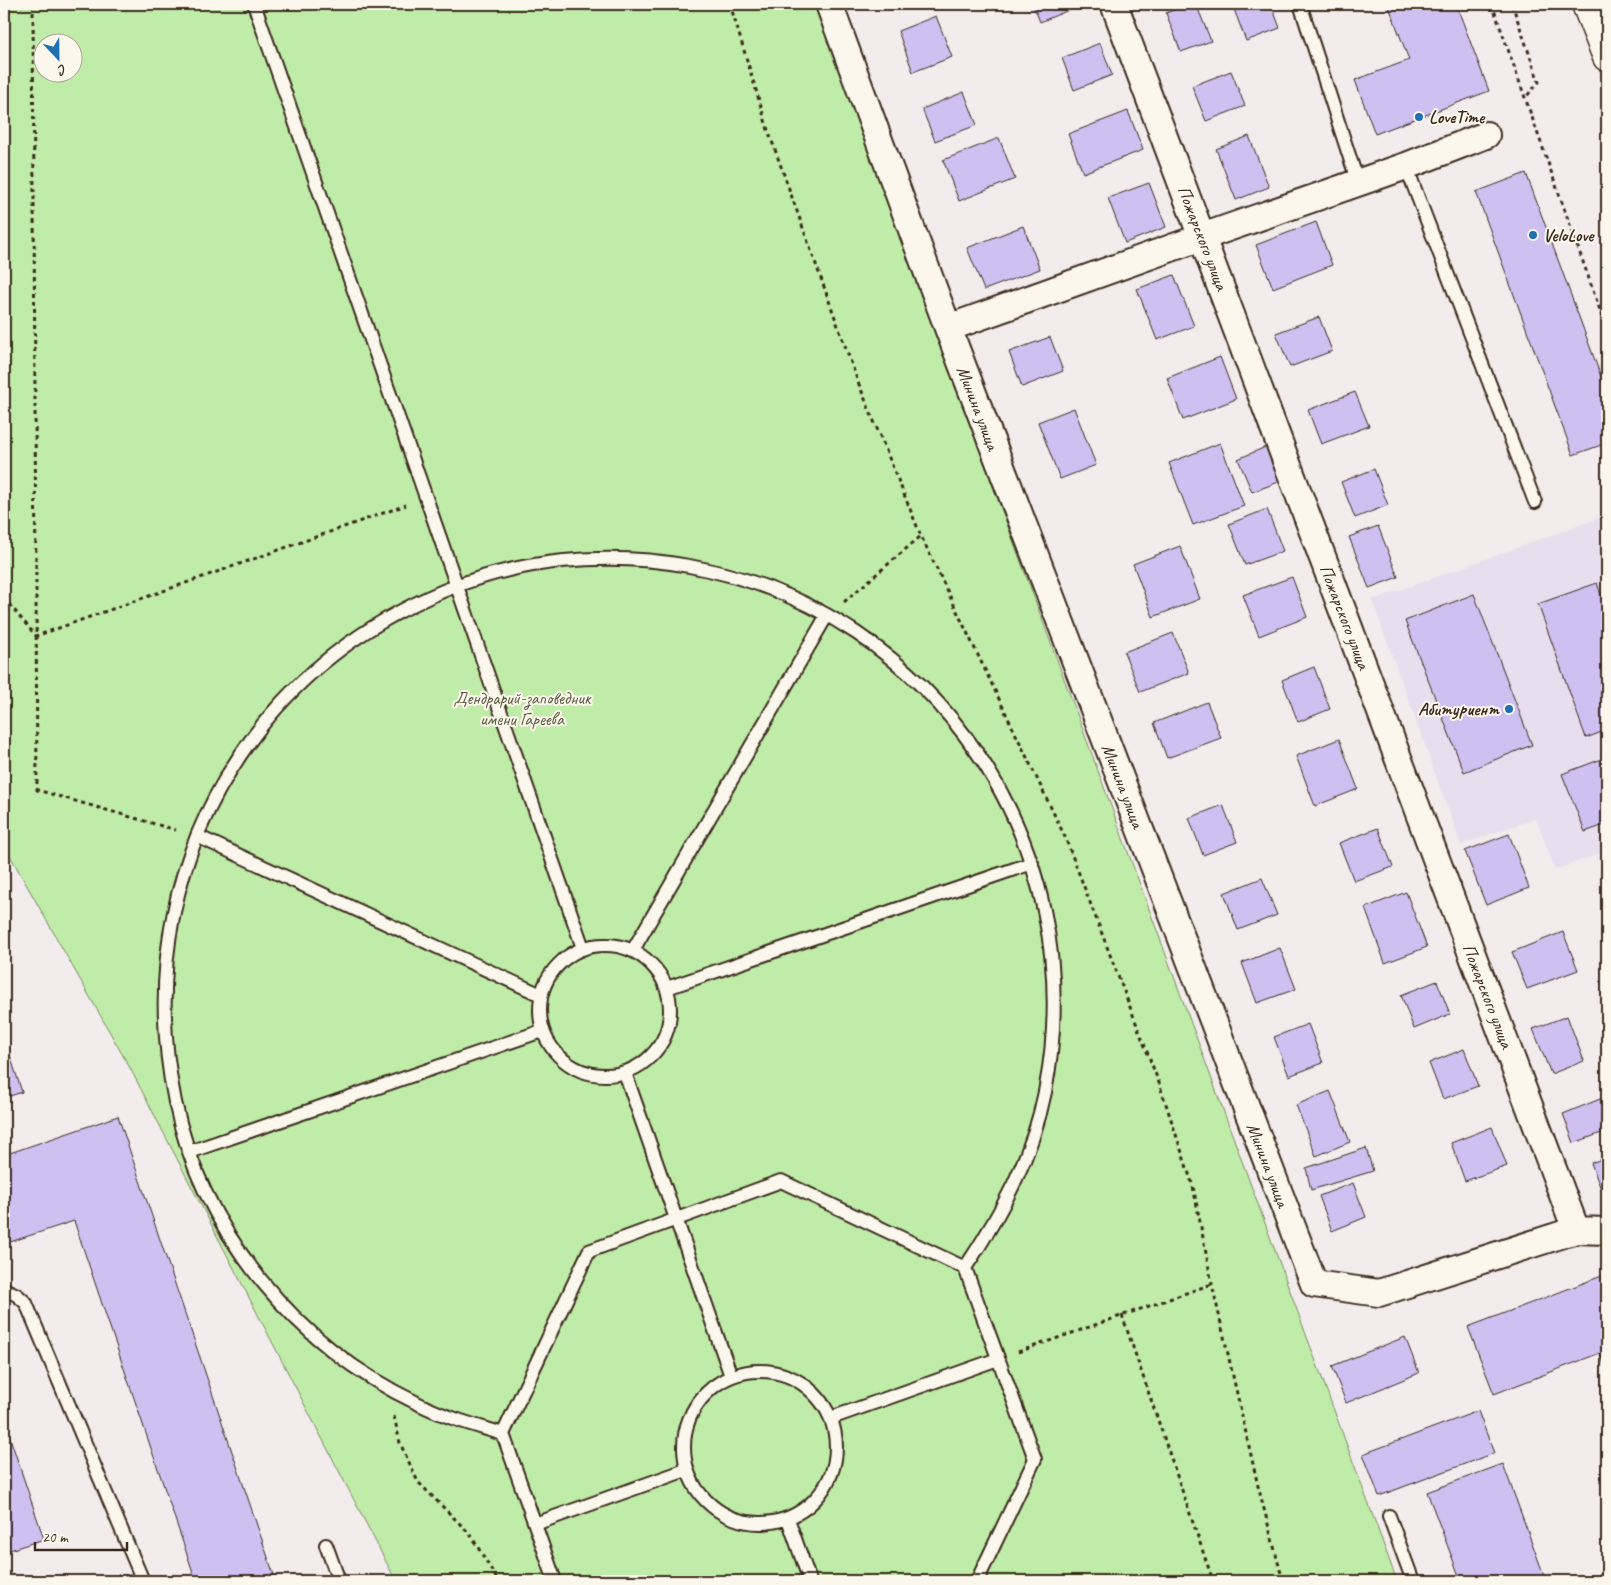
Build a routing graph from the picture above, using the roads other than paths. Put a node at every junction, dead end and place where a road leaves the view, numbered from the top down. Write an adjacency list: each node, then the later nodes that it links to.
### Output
1 (254, 4): 13 (lane)
2 (829, 4): 11 (street, Минина улица)
3 (1114, 4): 10 (street, Пожарского улица)
4 (1300, 4): 9 (lane)
5 (1586, 4): 6 (main road)
6 (1607, 57)
7 (1486, 135): 8 (street)
8 (1406, 166): 9 (street); 12 (lane)
9 (1358, 183): 10 (street)
10 (1202, 236): 11 (street); 25 (street, Пожарского улица)
11 (948, 328): 25 (street, Минина улица)
12 (1536, 502)
13 (456, 586): 14 (lane); 15 (lane); 17 (lane)
14 (828, 615): 16 (lane); 18 (lane)
15 (196, 836): 20 (lane); 23 (lane)
16 (1032, 863): 19 (lane); 27 (lane)
17 (582, 948): 18 (lane); 20 (lane)
18 (633, 950): 19 (lane)
19 (668, 988): 22 (lane)
20 (541, 995): 21 (lane)
21 (542, 1031): 22 (lane); 23 (lane)
22 (626, 1073): 24 (lane)
23 (189, 1152): 32 (lane)
24 (676, 1219): 27 (lane); 30 (lane); 32 (lane)
25 (1576, 1230): 26 (street, Минина улица)
26 (1607, 1231)
27 (965, 1268): 29 (lane)
28 (4, 1289): 38 (lane)
29 (998, 1359): 31 (lane); 42 (lane)
30 (731, 1376): 31 (lane); 33 (lane)
31 (831, 1418): 35 (lane)
32 (503, 1434): 36 (lane)
33 (686, 1470): 35 (lane); 36 (lane)
34 (1389, 1516): 43 (lane)
35 (788, 1519): 41 (lane)
36 (535, 1524): 40 (lane)
37 (326, 1545): 39 (lane)
38 (143, 1581)
39 (339, 1581)
40 (556, 1581)
41 (810, 1581)
42 (977, 1581)
43 (1413, 1581)

